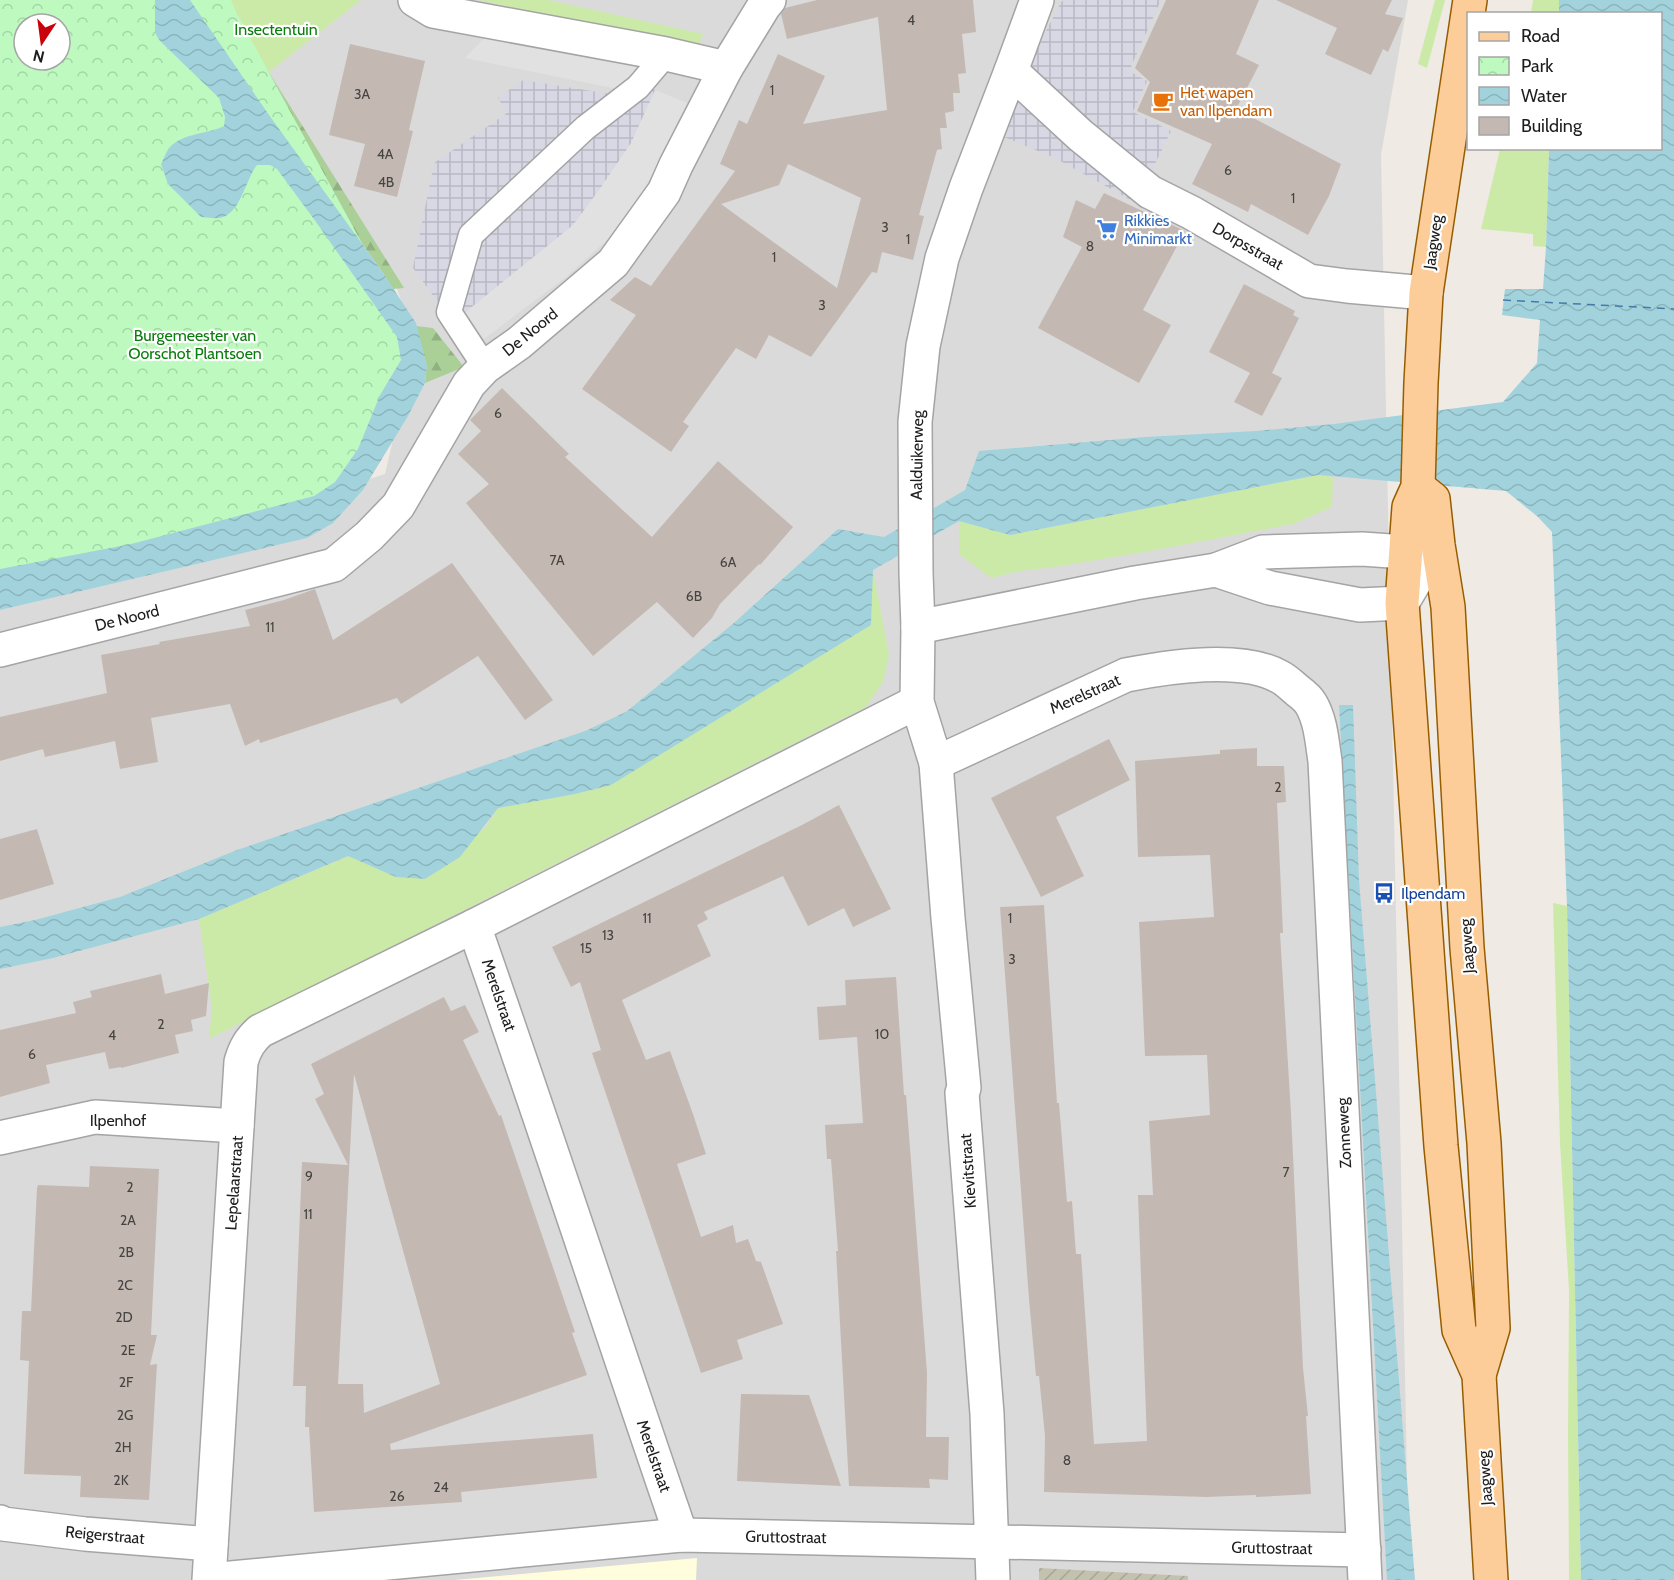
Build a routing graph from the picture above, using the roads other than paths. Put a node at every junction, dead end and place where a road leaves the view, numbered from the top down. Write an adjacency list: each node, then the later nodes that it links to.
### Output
1 (415, 0): 5 (street)
2 (769, 0): 6 (street, De Noord)
3 (1037, 0): 7 (street, Aalduikerweg)
4 (1467, 20): 8 (main road, Jaagweg)
5 (666, 54): 6 (street); 9 (street)
6 (726, 68): 9 (street, De Noord)
7 (1011, 71): 8 (street, Dorpsstraat); 15 (street, Aalduikerweg)
8 (1426, 292): 10 (main road, Jaagweg)
9 (485, 367): 16 (street, De Noord)
10 (1418, 487): 11 (main road, Jaagweg); 12 (main road, Jaagweg)
11 (1438, 545): 12 (street); 14 (street); 23 (main road, Jaagweg)
12 (1405, 552): 13 (street); 14 (main road, Jaagweg)
13 (1216, 570): 14 (street); 15 (street)
14 (1402, 603): 23 (main road, Jaagweg)
15 (918, 627): 18 (street)
16 (0, 650)
17 (1301, 693): 19 (street, Merelstraat); 28 (street, Zonneweg)
18 (917, 702): 19 (street); 20 (street)
19 (936, 763): 26 (street, Kievitstraat)
20 (474, 926): 21 (street, Lepelaarstraat); 25 (street, Merelstraat)
21 (237, 1126): 22 (street, Ilpenhof); 27 (street, Lepelaarstraat)
22 (0, 1138)
23 (1479, 1375): 31 (main road, Jaagweg)
24 (0, 1522): 27 (street, Reigerstraat)
25 (681, 1535): 26 (street, Gruttostraat); 29 (street, Gruttostraat)
26 (992, 1541): 28 (street, Gruttostraat); 30 (street, Kievitstraat)
27 (211, 1544): 29 (street, Lepelaarstraat)
28 (1364, 1565)
29 (209, 1580)
30 (993, 1580)
31 (1491, 1580)

